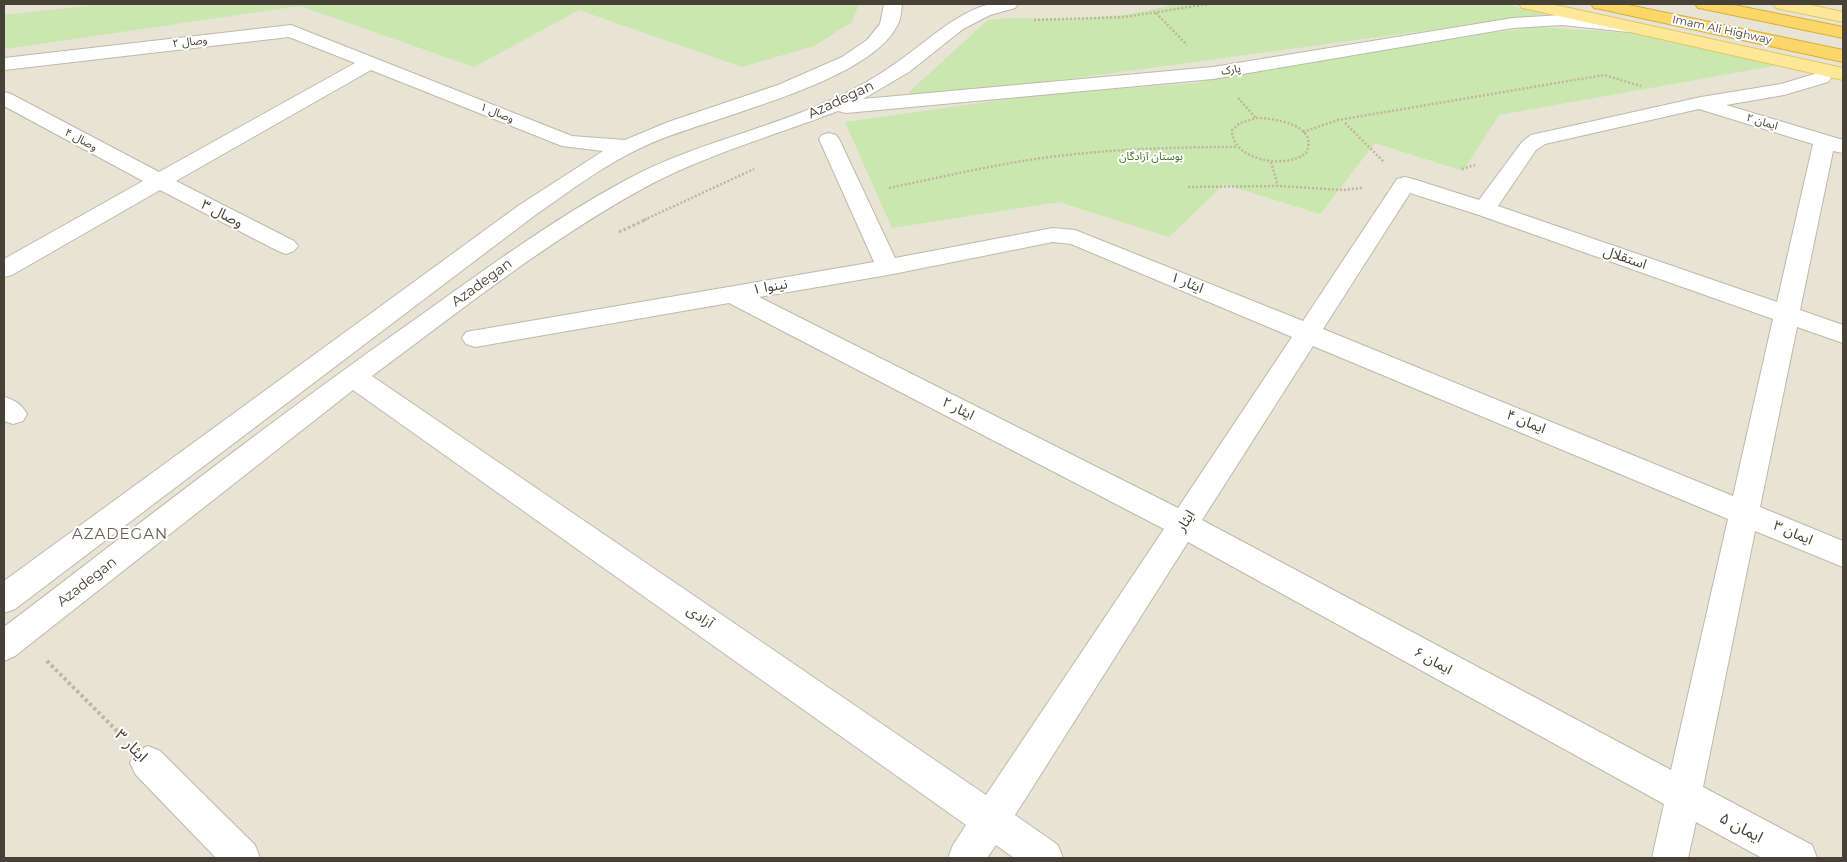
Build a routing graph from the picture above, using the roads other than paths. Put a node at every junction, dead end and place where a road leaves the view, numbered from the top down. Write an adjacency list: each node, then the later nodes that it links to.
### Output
1 (893, 4): 20 (street)
2 (1009, 4): 17 (street, Azadegan)
3 (1528, 4): 8 (main road)
4 (1600, 4): 10 (highway, Imam Ali Highway)
5 (1704, 4): 9 (highway, Imam Ali Highway)
6 (1782, 4): 7 (main road)
7 (1843, 17)
8 (1636, 28): 13 (main road); 17 (street, پارک)
9 (1843, 33)
10 (1843, 56)
11 (371, 62): 12 (street, وصال ۲); 20 (street, وصال ۱); 21 (street)
12 (4, 64)
13 (1843, 74)
14 (1821, 78): 16 (street)
15 (4, 98): 21 (street, وصال ۴)
16 (1701, 103): 19 (street, ایمان ۲); 23 (street)
17 (824, 109): 33 (street, Azadegan)
18 (829, 139): 26 (street)
19 (1834, 144): 29 (street)
20 (627, 146): 37 (street)
21 (159, 182): 25 (street, وصال ۳); 27 (street)
22 (1405, 184): 23 (street, استقلال); 30 (street, ایثار)
23 (1484, 209): 29 (street, استقلال)
24 (1064, 235): 26 (street, نینوا ۱); 30 (street, ایثار ۱)
25 (286, 246)
26 (888, 266): 28 (street, نینوا ۱)
27 (4, 269)
28 (732, 294): 32 (street, نینوا ۱); 35 (street, ایثار ۲)
29 (1787, 314): 31 (street, استقلال); 34 (street)
30 (1308, 332): 34 (street, ایمان ۴); 35 (street, ایثار)
31 (1843, 334)
32 (475, 338)
33 (354, 376): 38 (street, Azadegan); 41 (street, آزادی)
34 (1744, 512): 36 (street, ایمان ۳); 40 (street)
35 (1184, 525): 40 (street, ایمان ۶); 41 (street, ایثار)
36 (1843, 554)
37 (4, 599)
38 (12, 640)
39 (148, 762): 42 (street, ایثار ۳)
40 (1683, 797): 45 (street); 46 (street, ایمان ۵)
41 (991, 820): 43 (street, ایثار); 44 (street, آزادی)
42 (242, 858)
43 (966, 858)
44 (1045, 858)
45 (1670, 858)
46 (1799, 858)

